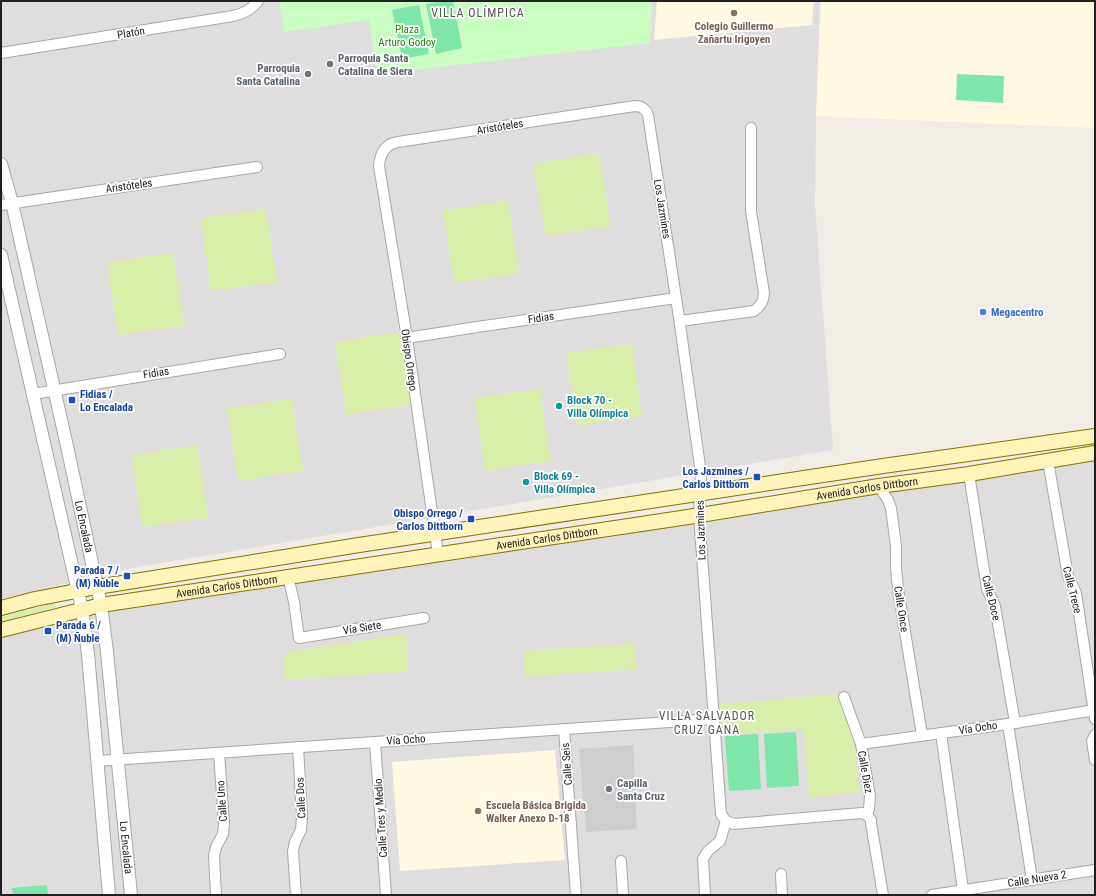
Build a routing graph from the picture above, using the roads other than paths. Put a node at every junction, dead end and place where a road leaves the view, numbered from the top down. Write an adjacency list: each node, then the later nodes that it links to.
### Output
1 (257, 2): 2 (street, Platón)
2 (1, 54)
3 (635, 106): 6 (street, Aristóteles); 10 (street, Los Jazmines)
4 (751, 128): 11 (street)
5 (1, 164): 8 (street, Lo Encalada)
6 (379, 166): 12 (street, Obispo Orrego)
7 (257, 167): 8 (street, Aristóteles)
8 (6, 204): 14 (street, Lo Encalada)
9 (1, 255): 15 (street, Lo Encalada)
10 (676, 298): 11 (street, Los Jazmines); 12 (street, Fidias)
11 (680, 321): 21 (street, Los Jazmines)
12 (407, 338): 23 (street, Obispo Orrego)
13 (280, 354): 14 (street, Fidias)
14 (54, 390): 15 (street, Fidias); 24 (street, Lo Encalada)
15 (33, 394): 25 (street, Lo Encalada)
16 (1095, 436): 21 (main road, Avenida Carlos Dittborn)
17 (1095, 453): 18 (main road, Avenida Carlos Dittborn)
18 (1048, 461): 19 (main road, Avenida Carlos Dittborn); 38 (street, Calle Trece)
19 (969, 474): 20 (main road, Avenida Carlos Dittborn); 40 (street, Calle Doce)
20 (879, 486): 22 (main road, Avenida Carlos Dittborn); 43 (street, Calle Once)
21 (700, 495): 22 (street, Los Jazmines); 23 (main road, Avenida Carlos Dittborn)
22 (699, 515): 26 (main road, Avenida Carlos Dittborn); 39 (street, Los Jazmines)
23 (436, 534): 26 (street, Obispo Orrego); 28 (main road, Avenida Carlos Dittborn)
24 (87, 539): 25 (street); 28 (street, Lo Encalada)
25 (67, 543): 29 (street, Lo Encalada)
26 (438, 554): 27 (main road, Avenida Carlos Dittborn)
27 (288, 576): 30 (main road, Avenida Carlos Dittborn); 33 (street, Vía Siete)
28 (97, 587): 29 (main road, Avenida Carlos Dittborn); 30 (street, Lo Encalada)
29 (78, 590): 31 (main road, Avenida Carlos Dittborn); 32 (street, Lo Encalada)
30 (101, 605): 32 (main road, Avenida Carlos Dittborn); 35 (street, Lo Encalada)
31 (1, 608)
32 (82, 609): 34 (main road, Avenida Carlos Dittborn); 36 (street, Lo Encalada)
33 (424, 618)
34 (1, 630)
35 (107, 652): 36 (street); 49 (street, Lo Encalada)
36 (88, 654): 51 (street, Lo Encalada)
37 (844, 697): 46 (street, Calle Diez)
38 (1095, 713): 40 (street, Vía Ocho)
39 (714, 719): 41 (street, Vía Ocho); 53 (street, Los Jazmines)
40 (1012, 723): 42 (street, Vía Ocho); 57 (street, Calle Doce)
41 (564, 729): 45 (street, Vía Ocho); 65 (street, Calle Seis)
42 (941, 732): 43 (street, Vía Ocho); 58 (street)
43 (922, 735): 46 (street, Vía Ocho)
44 (1095, 735): 50 (street)
45 (375, 742): 47 (street, Vía Ocho); 64 (street, Calle Tres y Medio)
46 (861, 744): 52 (street, Calle Diez)
47 (298, 747): 48 (street, Vía Ocho); 63 (street, Calle Dos)
48 (219, 753): 49 (street, Vía Ocho); 62 (street, Calle Uno)
49 (118, 760): 51 (street, Vía Ocho); 61 (street, Lo Encalada)
50 (1095, 760)
51 (97, 761): 60 (street, Lo Encalada)
52 (867, 815): 53 (street); 69 (street, Calle Diez)
53 (726, 821): 67 (street)
54 (620, 861): 66 (street)
55 (1095, 870): 57 (street, Calle Nueva 2)
56 (781, 874): 68 (street)
57 (1032, 880): 59 (street, Calle Nueva 2)
58 (963, 890): 59 (street, Calle Nueva 2); 70 (street, Calle Nueva 2)
59 (977, 892)
60 (110, 895)
61 (131, 895)
62 (216, 895)
63 (296, 895)
64 (386, 895)
65 (576, 895)
66 (623, 895)
67 (705, 895)
68 (782, 895)
69 (883, 895)
70 (932, 895)

